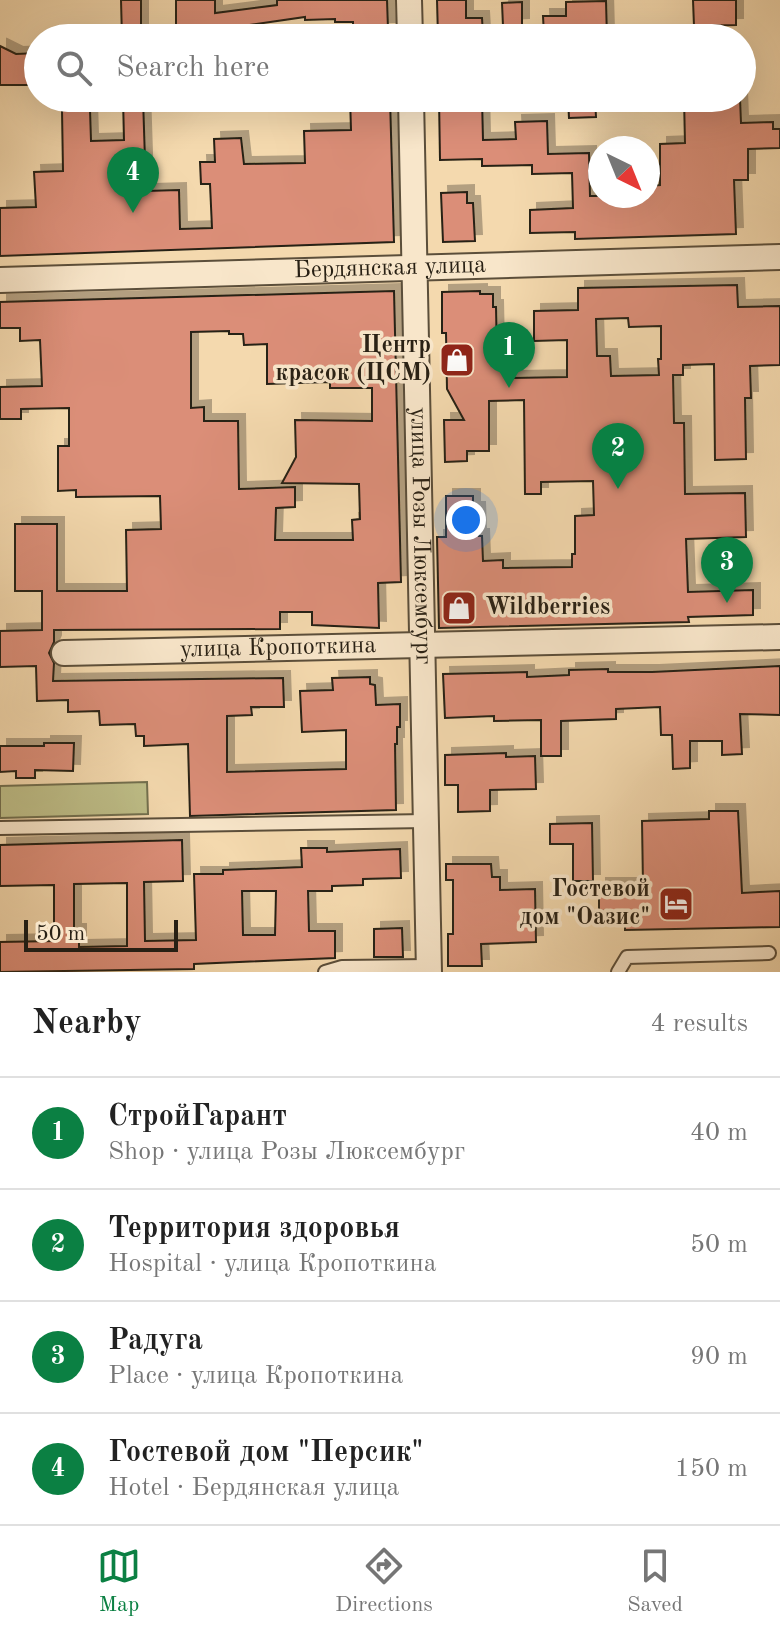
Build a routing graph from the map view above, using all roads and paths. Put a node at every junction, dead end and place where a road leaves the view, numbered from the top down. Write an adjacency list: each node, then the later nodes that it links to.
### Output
1 (409, 0): 2 (street)
2 (410, 24)
3 (411, 112): 5 (street, улица Розы Люксембург)
4 (780, 257): 5 (street, Бердянская улица)
5 (415, 267): 6 (street, Бердянская улица); 8 (street, улица Розы Люксембург)
6 (0, 280)
7 (780, 637): 8 (street, улица Кропоткина)
8 (422, 645): 9 (street, улица Кропоткина); 10 (street, улица Розы Люксембург)
9 (64, 653)
10 (426, 821): 11 (lane); 13 (street, улица Розы Люксембург)
11 (0, 828)
12 (769, 953): 15 (lane)
13 (429, 969): 14 (lane)
14 (325, 972)
15 (618, 972)

